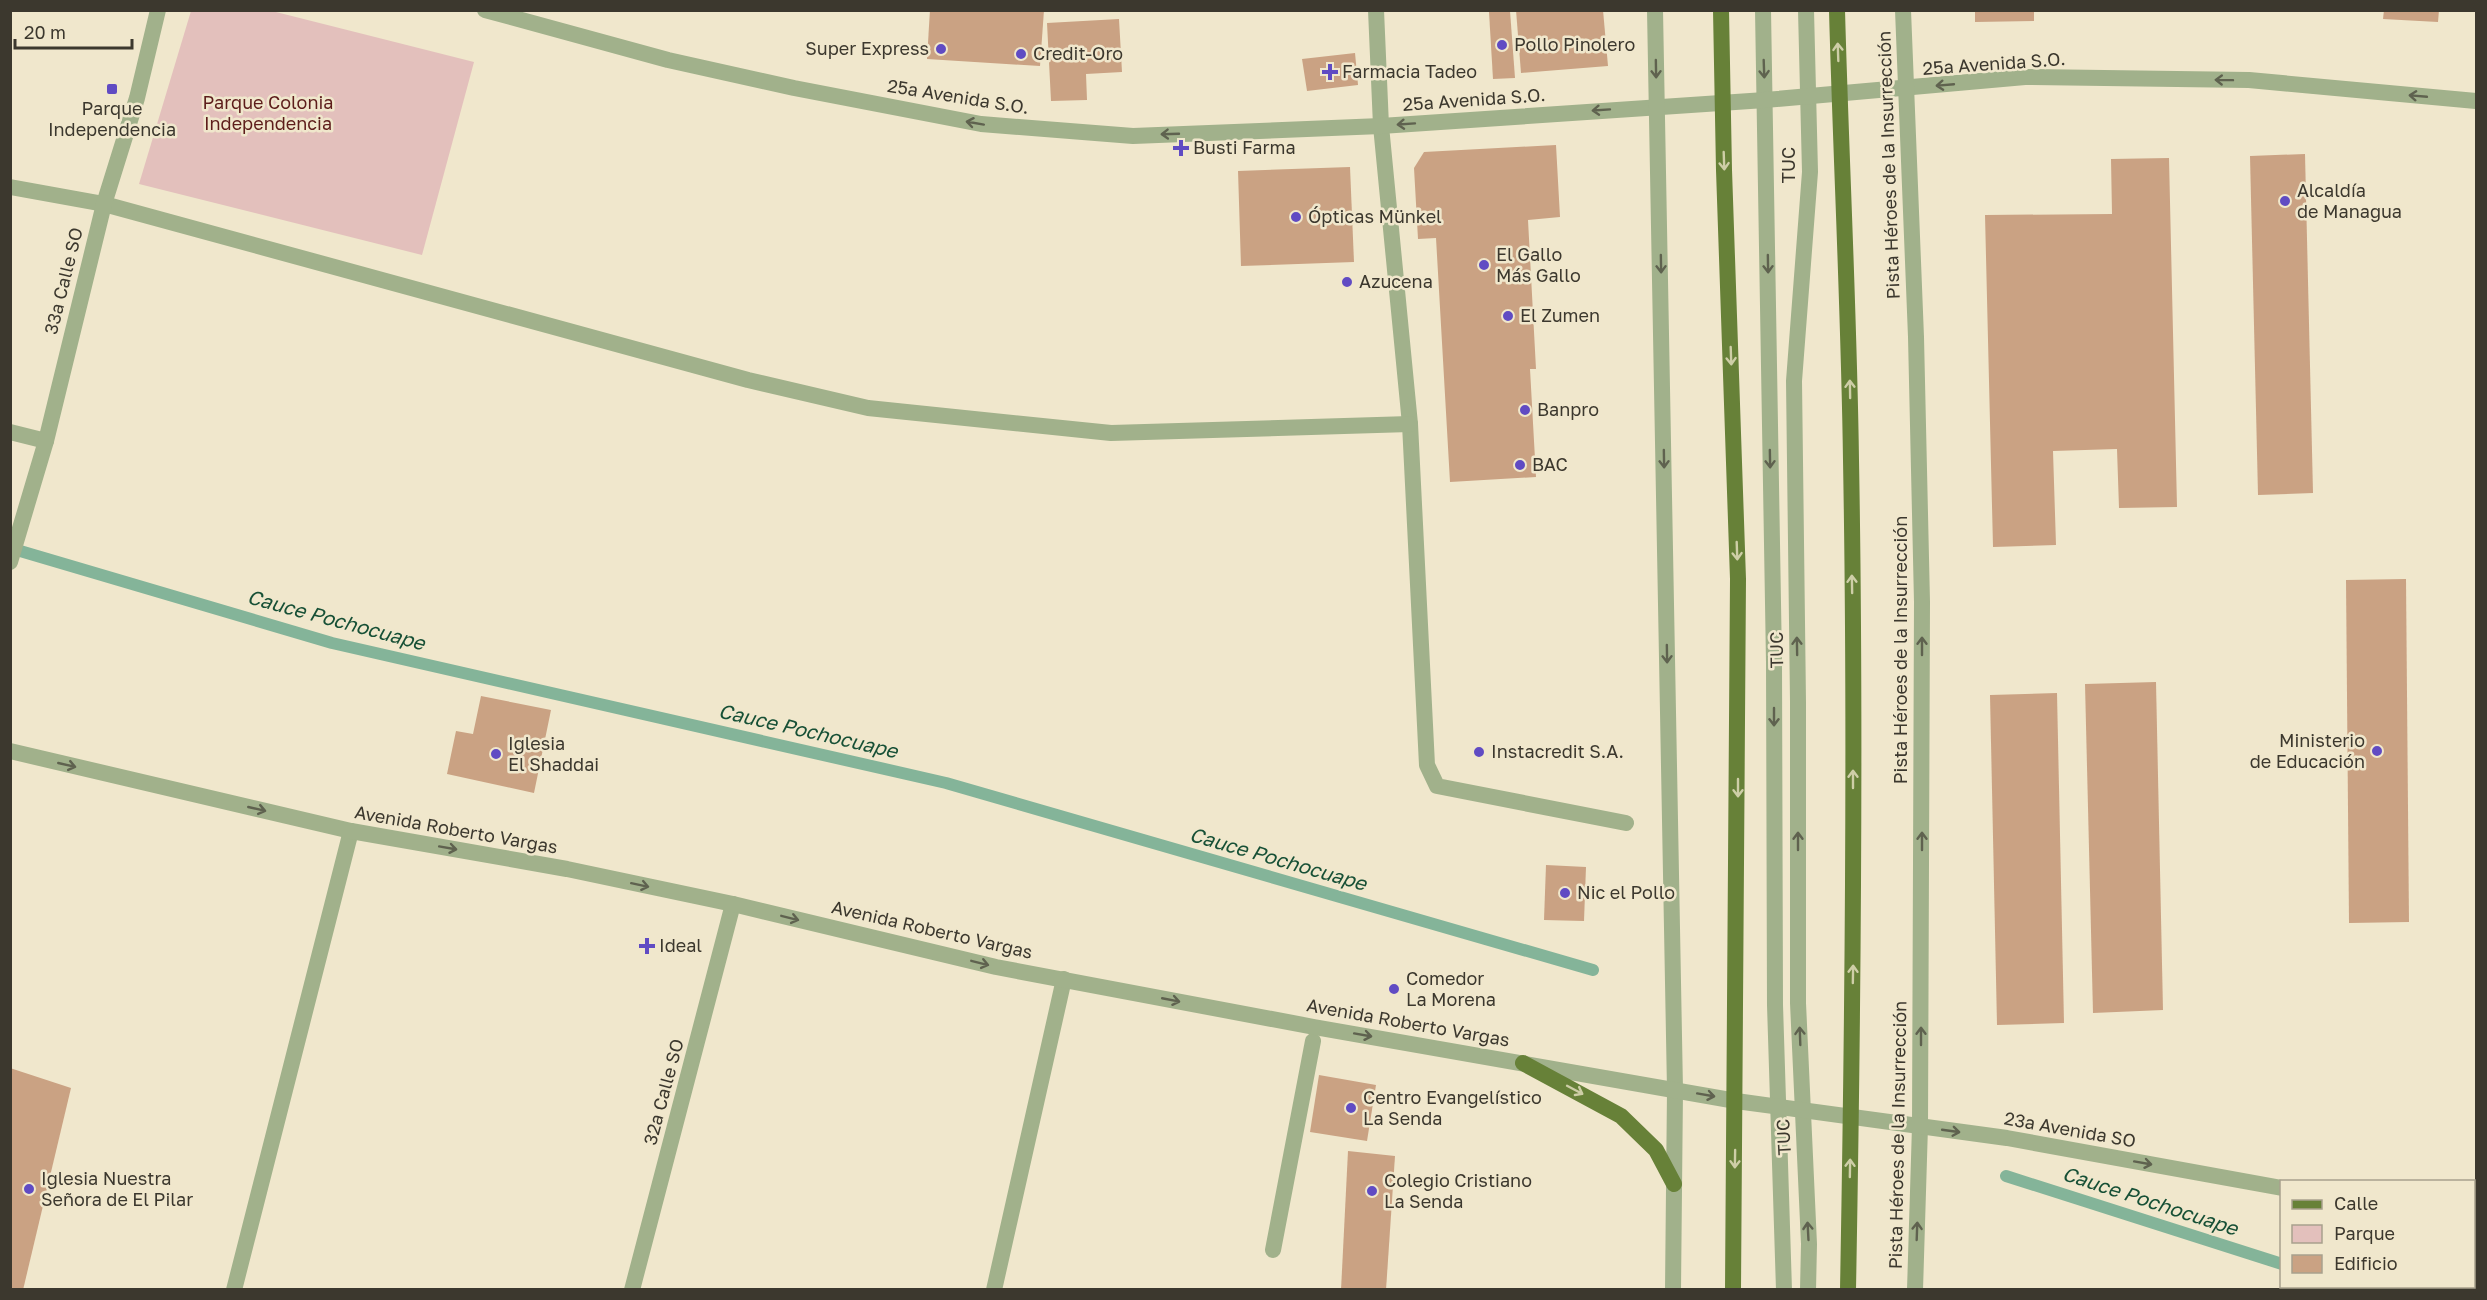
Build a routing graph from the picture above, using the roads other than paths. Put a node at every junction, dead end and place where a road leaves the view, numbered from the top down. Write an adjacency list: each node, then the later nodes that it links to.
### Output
1 (158, 10): 19 (street, 33a Calle SO)
2 (485, 10): 17 (street, 25a Avenida S.O., one-way to 2)
3 (1376, 10): 17 (street)
4 (1655, 10): 16 (street, one-way to 16)
5 (1721, 10): 15 (main road)
6 (1762, 10): 13 (street, TUC, one-way to 13)
7 (1806, 10): 12 (street, TUC)
8 (1837, 10): 11 (main road, one-way to 8)
9 (1903, 10): 10 (street, Pista Héroes de la Insurrección)
10 (1905, 89): 11 (street, 25a Avenida S.O.); 14 (street, 25a Avenida S.O., one-way to 10); 36 (street, Pista Héroes de la Insurrección, one-way to 10)
11 (1839, 94): 12 (street, 25a Avenida S.O.); 35 (main road, one-way to 11)
12 (1808, 97): 13 (street, 25a Avenida S.O.); 34 (street, TUC, one-way to 12)
13 (1765, 100): 15 (street, 25a Avenida S.O.); 33 (street, TUC, one-way to 33)
14 (2476, 101)
15 (1722, 103): 16 (street, 25a Avenida S.O.); 32 (main road, one-way to 32)
16 (1656, 106): 17 (street, 25a Avenida S.O., one-way to 17); 31 (street, one-way to 31)
17 (1382, 126): 20 (street)
18 (10, 187): 19 (street)
19 (104, 204): 20 (street); 22 (street, 33a Calle SO)
20 (1410, 424): 25 (street)
21 (10, 432): 22 (street)
22 (46, 441): 23 (street, 33a Calle SO)
23 (10, 562)
24 (10, 751): 26 (street, Avenida Roberto Vargas, one-way to 26)
25 (1626, 823)
26 (351, 831): 27 (street, Avenida Roberto Vargas, one-way to 27); 40 (street)
27 (734, 904): 28 (street, Avenida Roberto Vargas, one-way to 28); 41 (street, 32a Calle SO)
28 (1064, 979): 30 (street, Avenida Roberto Vargas, one-way to 30); 42 (street)
29 (1313, 1041): 39 (street)
30 (1523, 1063): 31 (street, Avenida Roberto Vargas); 37 (main road, one-way to 37)
31 (1675, 1090): 32 (street, Avenida Roberto Vargas, one-way to 32); 37 (street)
32 (1736, 1101): 33 (street, Avenida Roberto Vargas); 44 (main road, one-way to 44)
33 (1778, 1107): 34 (street, Avenida Roberto Vargas); 45 (street, TUC)
34 (1803, 1109): 35 (street, Avenida Roberto Vargas); 46 (street, TUC, one-way to 34)
35 (1851, 1117): 36 (street, 23a Avenida SO); 47 (main road, one-way to 35)
36 (1920, 1126): 38 (street, 23a Avenida SO, one-way to 38); 48 (street, Pista Héroes de la Insurrección, one-way to 36)
37 (1674, 1184): 43 (street)
38 (2280, 1188)
39 (1273, 1250)
40 (234, 1290)
41 (632, 1290)
42 (994, 1290)
43 (1673, 1290)
44 (1733, 1290)
45 (1784, 1290)
46 (1808, 1290)
47 (1848, 1290)
48 (1915, 1290)

